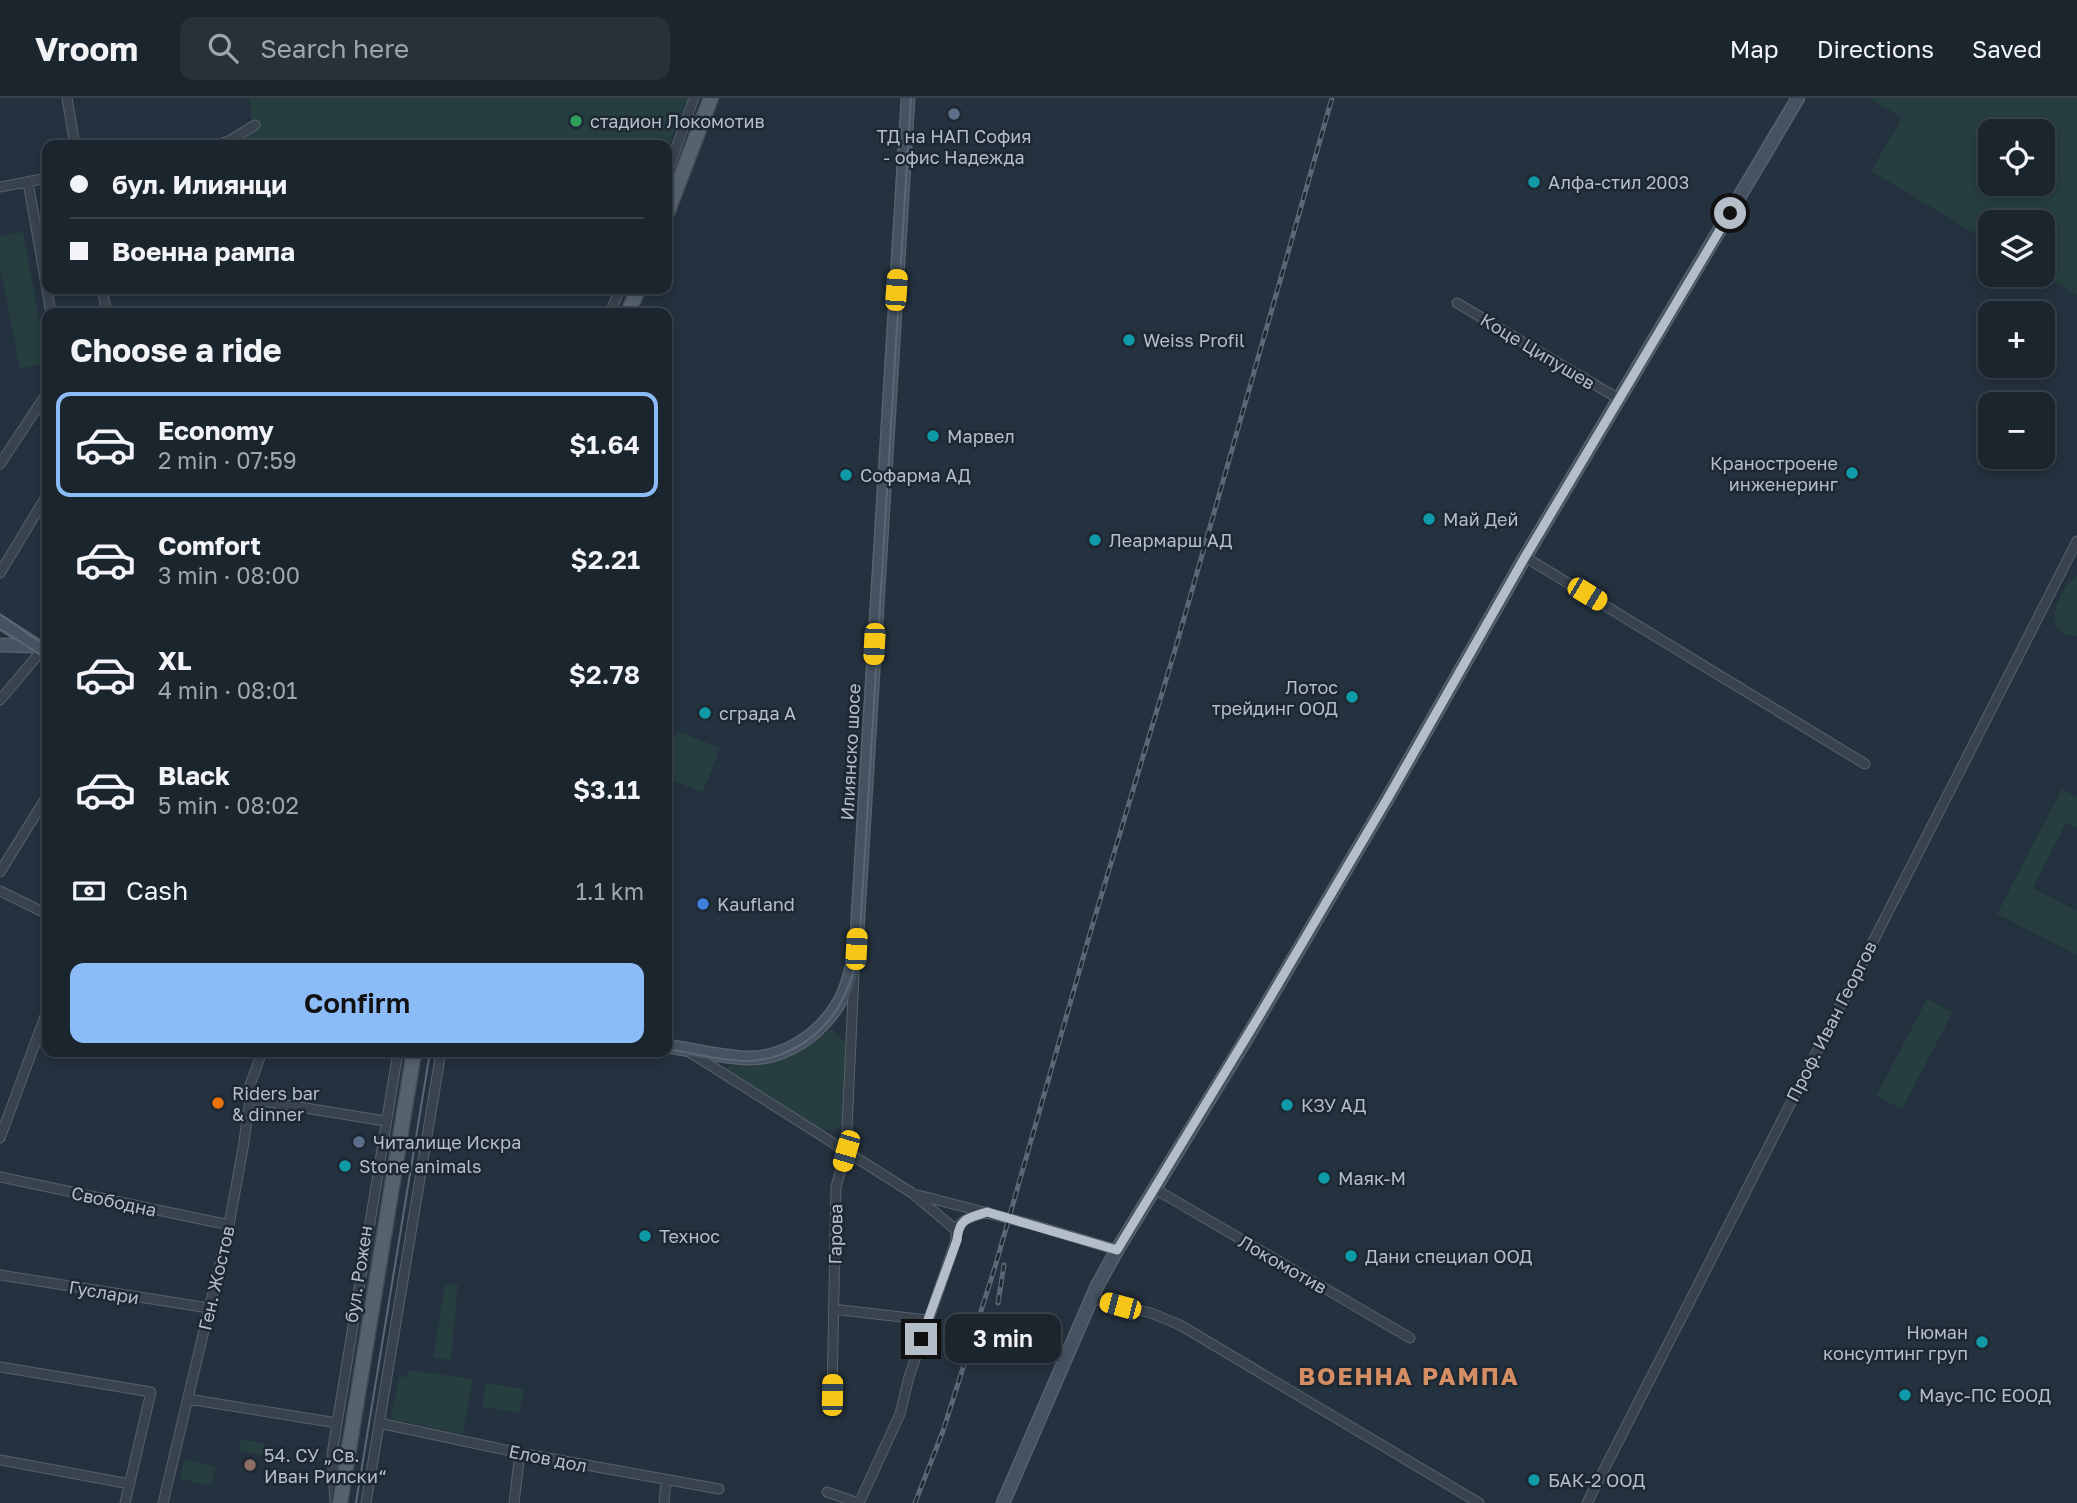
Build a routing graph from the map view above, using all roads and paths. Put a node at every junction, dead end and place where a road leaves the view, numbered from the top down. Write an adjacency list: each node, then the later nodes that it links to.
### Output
1 (67, 98): 7 (street)
2 (694, 98): 9 (street)
3 (711, 98): 13 (main road)
4 (908, 98): 34 (street, Илиянско шосе)
5 (1798, 98): 16 (street)
6 (255, 125): 8 (street)
7 (74, 140)
8 (231, 140)
9 (672, 159)
10 (42, 179): 11 (street)
11 (28, 182): 12 (street); 14 (street)
12 (0, 187)
13 (672, 200)
14 (42, 262)
15 (1457, 303): 16 (street, Коце Ципушев)
16 (1619, 399): 21 (street)
17 (42, 401): 18 (street)
18 (0, 464)
19 (42, 503): 22 (street)
20 (2077, 541): 79 (street, Проф. Иван Георгов)
21 (1525, 557): 29 (street); 47 (street)
22 (0, 573)
23 (0, 622): 25 (street)
24 (0, 645): 26 (street)
25 (42, 648)
26 (42, 649)
27 (42, 650): 28 (street)
28 (0, 700)
29 (1865, 764)
30 (42, 804): 31 (street)
31 (0, 872)
32 (0, 891): 33 (street)
33 (42, 912)
34 (856, 949): 37 (street, Илиянско шосе); 45 (street, Гарова)
35 (42, 1025): 44 (street)
36 (672, 1047): 37 (street, Илиянско шосе)
37 (685, 1049): 45 (street)
38 (260, 1057): 42 (street, Ген. Жостов)
39 (397, 1057): 43 (street, бул. Рожен)
40 (413, 1057): 72 (main road, бул. Рожен)
41 (439, 1057): 63 (street)
42 (250, 1098): 43 (street); 50 (street, Ген. Жостов)
43 (386, 1121): 62 (street, бул. Рожен)
44 (0, 1138)
45 (846, 1151): 48 (street); 56 (street, Гарова)
46 (0, 1177): 50 (street, Свободна)
47 (1155, 1189): 52 (street); 58 (street, Локомотив)
48 (912, 1193): 49 (street); 51 (street)
49 (987, 1212): 51 (street); 52 (street)
50 (229, 1225): 55 (street, Ген. Жостов)
51 (957, 1235): 57 (street)
52 (1117, 1250): 54 (street)
53 (0, 1275): 55 (street, Гуслари)
54 (1092, 1299): 77 (street); 78 (street)
55 (209, 1308): 61 (street, Ген. Жостов)
56 (833, 1309): 57 (street); 60 (street, Гарова)
57 (927, 1320): 76 (street)
58 (1410, 1338)
59 (0, 1367): 67 (street)
60 (832, 1395)
61 (187, 1399): 62 (street); 71 (street, Ген. Жостов)
62 (337, 1423): 72 (street, бул. Рожен)
63 (379, 1423): 64 (street, Елов дол); 73 (street)
64 (520, 1453): 66 (street, Елов дол); 74 (street)
65 (0, 1460): 67 (street)
66 (666, 1480): 68 (street, Елов дол); 75 (street)
67 (130, 1483): 70 (street)
68 (719, 1489)
69 (827, 1492): 76 (street)
70 (125, 1503)
71 (163, 1503)
72 (337, 1503)
73 (366, 1503)
74 (514, 1503)
75 (664, 1503)
76 (859, 1503)
77 (1003, 1503)
78 (1479, 1503)
79 (1587, 1503)

